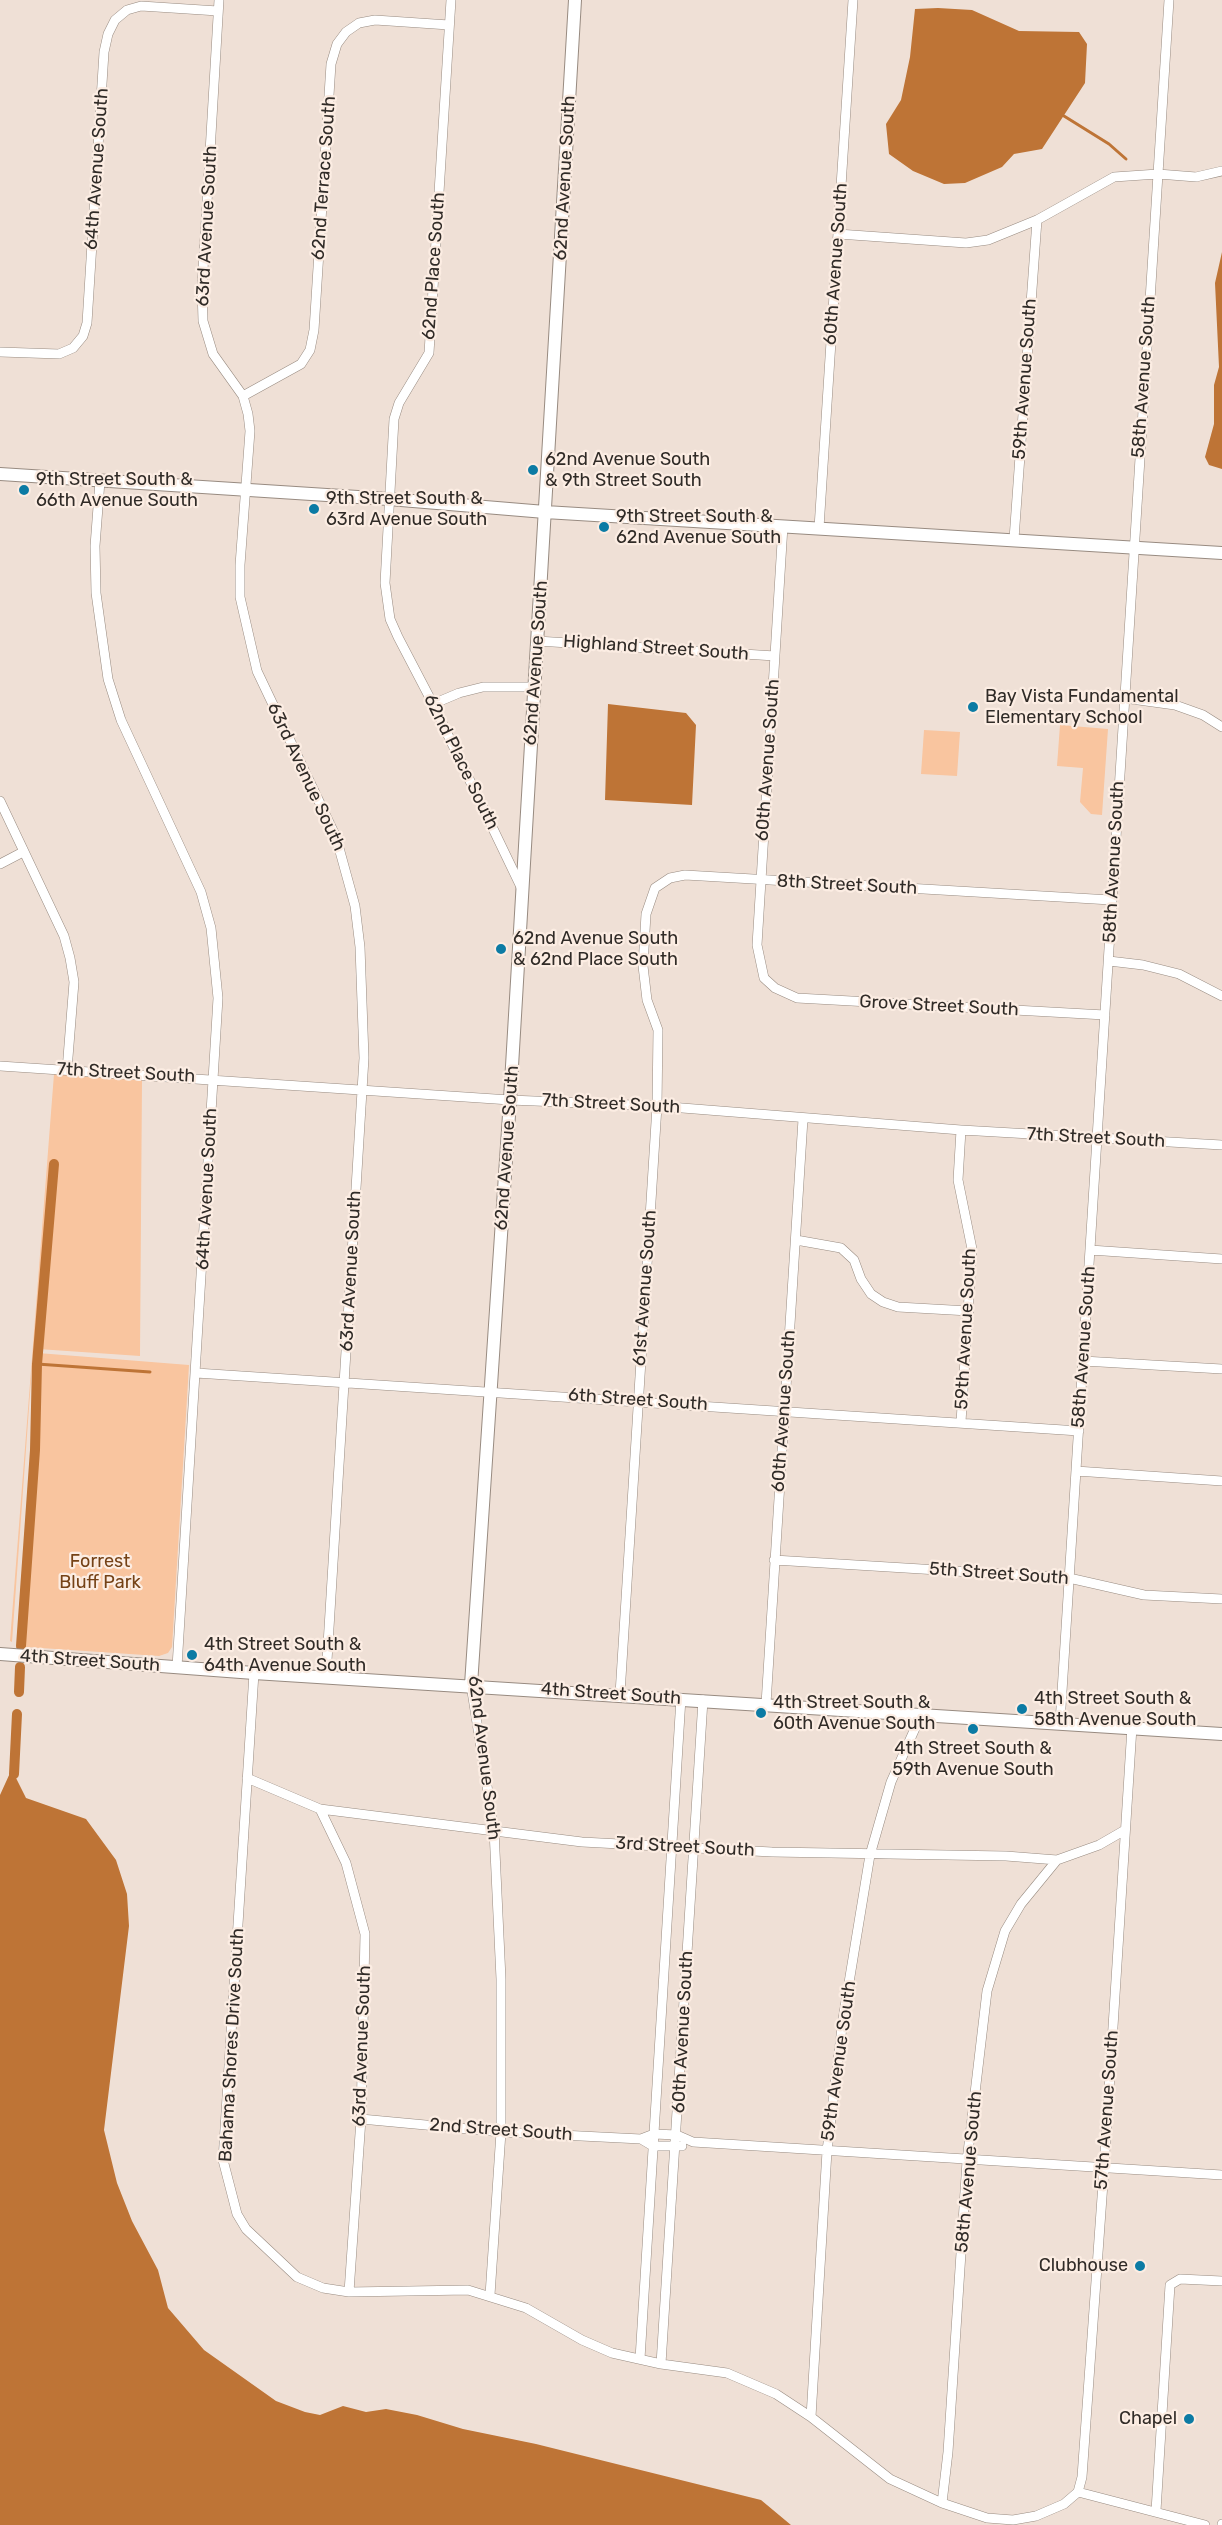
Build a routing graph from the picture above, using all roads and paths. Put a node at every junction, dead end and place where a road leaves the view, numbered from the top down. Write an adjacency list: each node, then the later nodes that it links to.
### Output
1 (219, 0): 6 (street, 63rd Avenue South)
2 (451, 0): 7 (street, 62nd Place South)
3 (575, 0): 18 (street, 62nd Avenue South)
4 (852, 0): 11 (street, 60th Avenue South)
5 (1169, 0): 9 (street, 58th Avenue South)
6 (219, 11): 12 (street, 64th Avenue South); 13 (street, 63rd Avenue South)
7 (449, 26): 13 (street, 62nd Terrace South); 17 (street, 62nd Place South)
8 (1222, 171): 9 (street)
9 (1158, 174): 10 (street); 22 (street, 58th Avenue South)
10 (1036, 220): 11 (street); 21 (street, 59th Avenue South)
11 (838, 234): 20 (street, 60th Avenue South)
12 (0, 352)
13 (243, 396): 16 (street, 63rd Avenue South)
14 (0, 474): 15 (street)
15 (100, 481): 16 (street); 43 (street, 64th Avenue South)
16 (245, 490): 17 (street); 44 (street, 63rd Avenue South)
17 (389, 499): 18 (street); 28 (street, 62nd Place South)
18 (545, 512): 19 (street); 24 (street, 62nd Avenue South)
19 (783, 526): 20 (street); 25 (street, 60th Avenue South)
20 (819, 528): 21 (street)
21 (1014, 539): 22 (street)
22 (1133, 547): 23 (street); 27 (street, 58th Avenue South)
23 (1222, 553)
24 (537, 641): 25 (street, Highland Street South); 26 (street, 62nd Avenue South)
25 (775, 656): 33 (street, 60th Avenue South)
26 (534, 687): 28 (street); 34 (street, 62nd Avenue South)
27 (1124, 698): 29 (street); 35 (street, 58th Avenue South)
28 (433, 704): 34 (street, 62nd Place South)
29 (1222, 727)
30 (0, 801): 31 (street)
31 (23, 852): 32 (street); 42 (street)
32 (0, 864)
33 (761, 879): 35 (street, 8th Street South); 36 (street, 8th Street South); 38 (street, 60th Avenue South)
34 (522, 889): 45 (street, 62nd Avenue South)
35 (1111, 900): 37 (street, 58th Avenue South)
36 (644, 955): 46 (street, 61st Avenue South)
37 (1108, 961): 39 (street); 40 (street, 58th Avenue South)
38 (775, 988): 40 (street, Grove Street South)
39 (1222, 996)
40 (1105, 1015): 49 (street, 58th Avenue South)
41 (0, 1066): 42 (street, 7th Street South)
42 (67, 1070): 43 (street, 7th Street South)
43 (214, 1078): 44 (street, 7th Street South); 57 (street, 64th Avenue South)
44 (362, 1089): 45 (street, 7th Street South); 58 (street, 63rd Avenue South)
45 (510, 1100): 46 (street, 7th Street South); 59 (street, 62nd Avenue South)
46 (657, 1106): 47 (street, 7th Street South); 60 (street, 61st Avenue South)
47 (803, 1119): 48 (street, 7th Street South); 51 (street, 60th Avenue South)
48 (961, 1130): 49 (street, 7th Street South); 54 (street, 59th Avenue South)
49 (1098, 1138): 50 (street, 7th Street South); 52 (street, 58th Avenue South)
50 (1222, 1145)
51 (796, 1240): 54 (street); 61 (street, 60th Avenue South)
52 (1090, 1250): 53 (street); 55 (street, 58th Avenue South)
53 (1222, 1259)
54 (969, 1311): 62 (street, 59th Avenue South)
55 (1083, 1361): 56 (street); 63 (street, 58th Avenue South)
56 (1222, 1369)
57 (196, 1373): 58 (street, 6th Street South); 70 (street, 64th Avenue South)
58 (344, 1382): 59 (street, 6th Street South); 72 (street, 63rd Avenue South)
59 (491, 1391): 60 (street, 6th Street South); 73 (street, 62nd Avenue South)
60 (638, 1401): 61 (street, 6th Street South); 74 (street, 61st Avenue South)
61 (784, 1410): 62 (street, 6th Street South); 66 (street, 60th Avenue South)
62 (961, 1422): 63 (street, 6th Street South)
63 (1079, 1431): 64 (street, 58th Avenue South)
64 (1076, 1471): 65 (street); 67 (street, 58th Avenue South)
65 (1222, 1481)
66 (774, 1560): 67 (street, 5th Street South); 77 (street, 60th Avenue South)
67 (1070, 1578): 68 (street, 5th Street South); 79 (street, 58th Avenue South)
68 (1222, 1599)
69 (0, 1654): 70 (street, 4th Street South)
70 (177, 1667): 71 (street, 4th Street South)
71 (254, 1673): 72 (street, 4th Street South); 82 (street, Bahama Shores Drive South)
72 (326, 1677): 73 (street, 4th Street South)
73 (471, 1685): 74 (street, 4th Street South); 84 (street, 62nd Avenue South)
74 (620, 1694): 75 (street, 4th Street South)
75 (681, 1698): 76 (street, 4th Street South); 86 (street, 60th Avenue South)
76 (703, 1700): 77 (street, 4th Street South); 87 (street, 60th Avenue South)
77 (766, 1704): 78 (street, 4th Street South)
78 (921, 1715): 79 (street, 4th Street South); 88 (street, 59th Avenue South)
79 (1060, 1723): 80 (street, 4th Street South)
80 (1132, 1728): 81 (street, 4th Street South); 85 (street, 57th Avenue South)
81 (1222, 1734)
82 (248, 1778): 83 (street, 3rd Street South); 103 (street, Bahama Shores Drive South)
83 (320, 1809): 84 (street, 3rd Street South); 90 (street, 63rd Avenue South)
84 (494, 1830): 86 (street, 3rd Street South); 91 (street, 62nd Avenue South)
85 (1125, 1830): 89 (street, 3rd Street South); 100 (street, 57th Avenue South)
86 (673, 1847): 87 (street, 3rd Street South); 92 (street, 60th Avenue South)
87 (693, 1848): 88 (street, 3rd Street South); 93 (street, 60th Avenue South)
88 (870, 1855): 89 (street, 3rd Street South); 98 (street, 59th Avenue South)
89 (1058, 1860): 99 (street, 58th Avenue South)
90 (361, 2119): 91 (street, 2nd Street South); 103 (street, 63rd Avenue South)
91 (501, 2132): 94 (street, 2nd Street South); 104 (street, 62nd Avenue South)
92 (654, 2134): 93 (street, 2nd Street South); 94 (street, 2nd Street South); 96 (street, 60th Avenue South)
93 (677, 2135): 95 (street, 2nd Street South); 97 (street, 60th Avenue South)
94 (641, 2139): 96 (street, 2nd Street South)
95 (693, 2142): 97 (street, 2nd Street South); 98 (street, 2nd Street South)
96 (653, 2146): 97 (street, 2nd Street South); 105 (street, 60th Avenue South)
97 (676, 2148): 106 (street, 60th Avenue South)
98 (827, 2151): 99 (street, 2nd Street South); 107 (street, 59th Avenue South)
99 (967, 2161): 100 (street, 2nd Street South); 109 (street, 58th Avenue South)
100 (1104, 2169): 101 (street, 2nd Street South); 108 (street, 57th Avenue South)
101 (1222, 2175)
102 (1222, 2281): 110 (street)
103 (349, 2292): 104 (street, Bahama Shores Drive South)
104 (490, 2295): 105 (street, Bahama Shores Drive South)
105 (640, 2359): 106 (street, Bahama Shores Drive South)
106 (661, 2364): 107 (street, Bahama Shores Drive South)
107 (810, 2416): 109 (street, Bahama Shores Drive South)
108 (1078, 2492): 109 (street, Bahama Shores Drive South); 110 (street)
109 (942, 2503)
110 (1156, 2511): 111 (street)
111 (1205, 2525)

